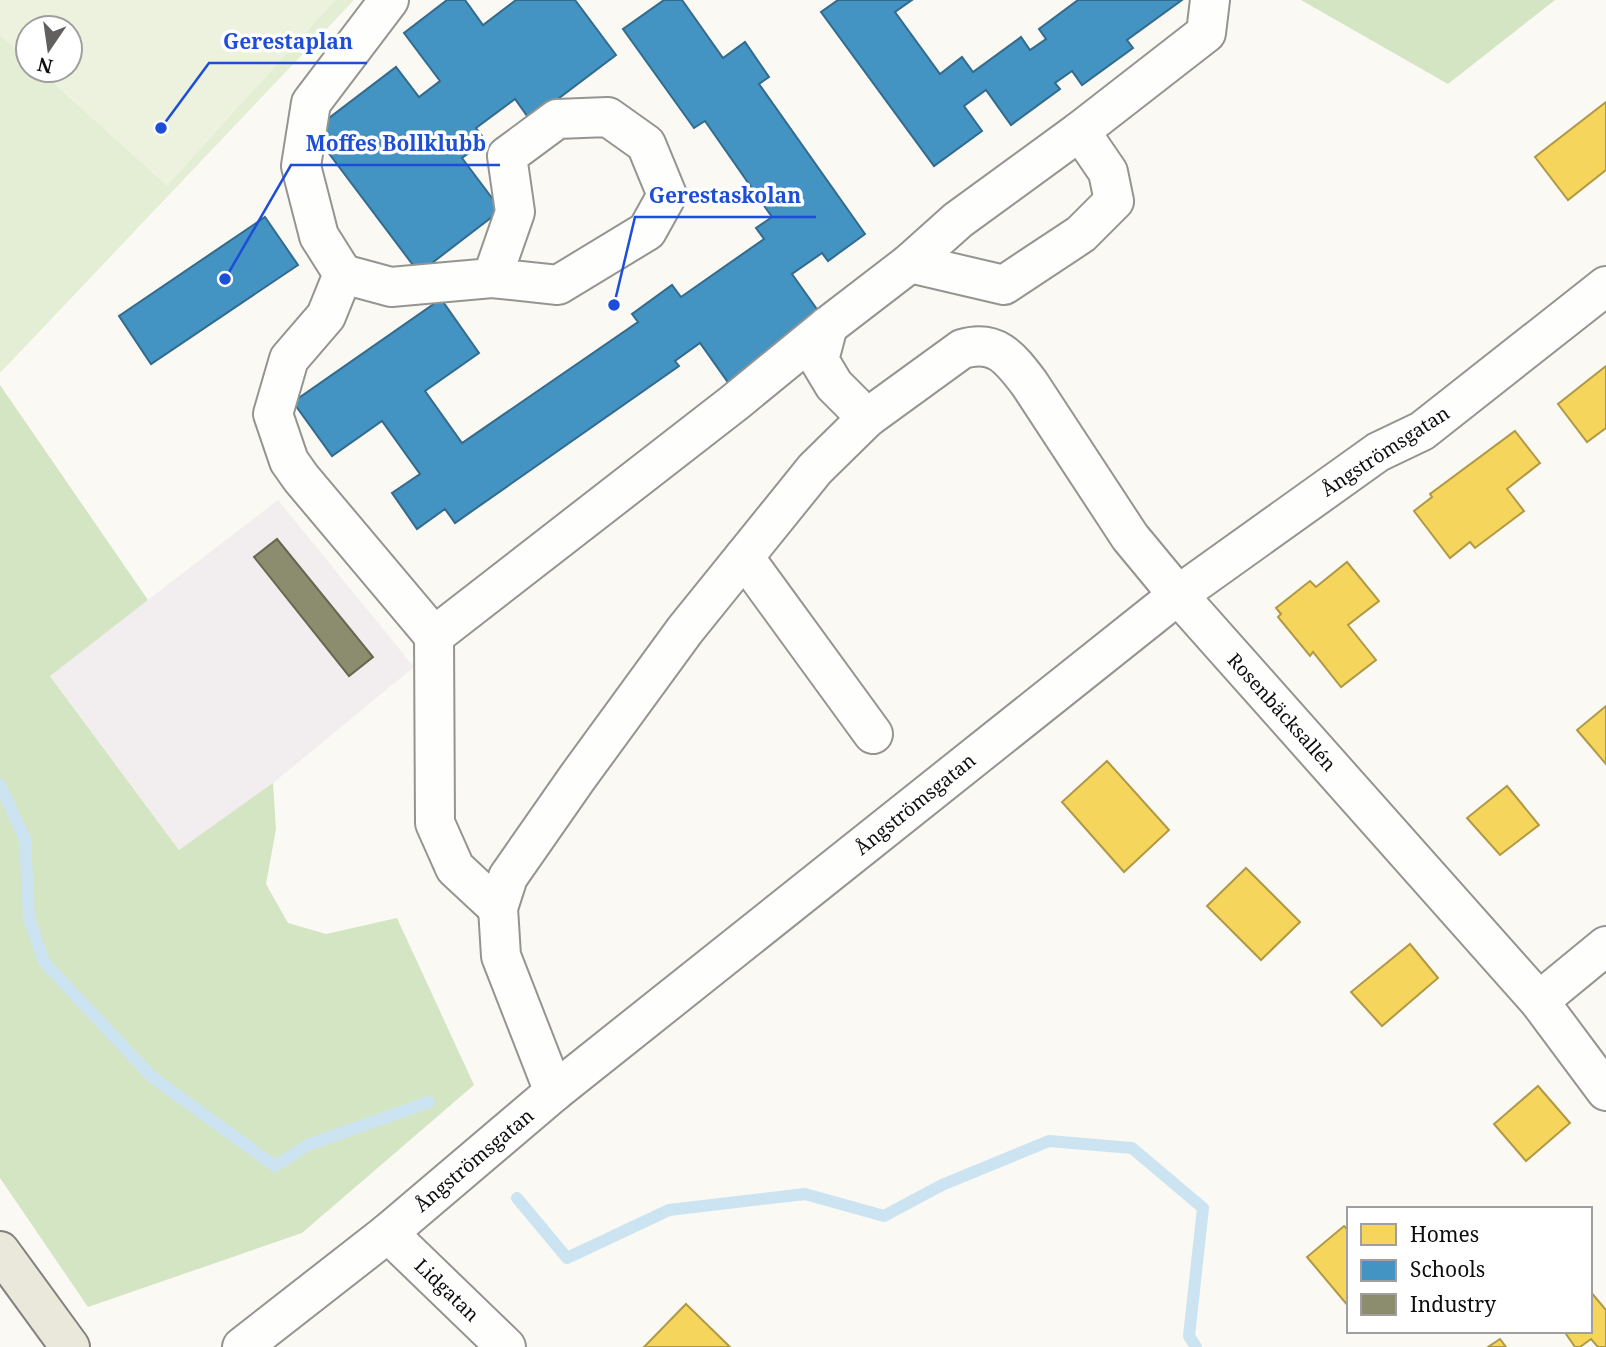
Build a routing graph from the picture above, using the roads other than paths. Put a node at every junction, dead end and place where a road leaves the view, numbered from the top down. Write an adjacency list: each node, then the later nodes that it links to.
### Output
1 (389, 0): 5 (street)
2 (1210, 0): 3 (street)
3 (1080, 131): 4 (street); 4 (street)
4 (910, 262): 8 (street)
5 (343, 274): 6 (street); 12 (street)
6 (492, 278): 6 (street)
7 (1606, 286): 11 (street, Ångströmsgatan)
8 (828, 326): 9 (street); 12 (street)
9 (867, 418): 10 (street); 11 (street, Rosenbäcksallén)
10 (744, 557): 13 (street); 14 (street)
11 (1178, 595): 16 (street, Rosenbäcksallén); 18 (street, Ångströmsgatan)
12 (434, 636): 14 (street)
13 (873, 734)
14 (498, 908): 18 (street)
15 (1606, 946): 16 (street)
16 (1539, 1001): 17 (street, Rosenbäcksallén)
17 (1606, 1091)
18 (554, 1092): 19 (street, Ångströmsgatan)
19 (388, 1233): 22 (street, Ångströmsgatan); 23 (street, Lidgatan)
20 (0, 1251): 21 (main road)
21 (70, 1347)
22 (242, 1347)
23 (506, 1347)

